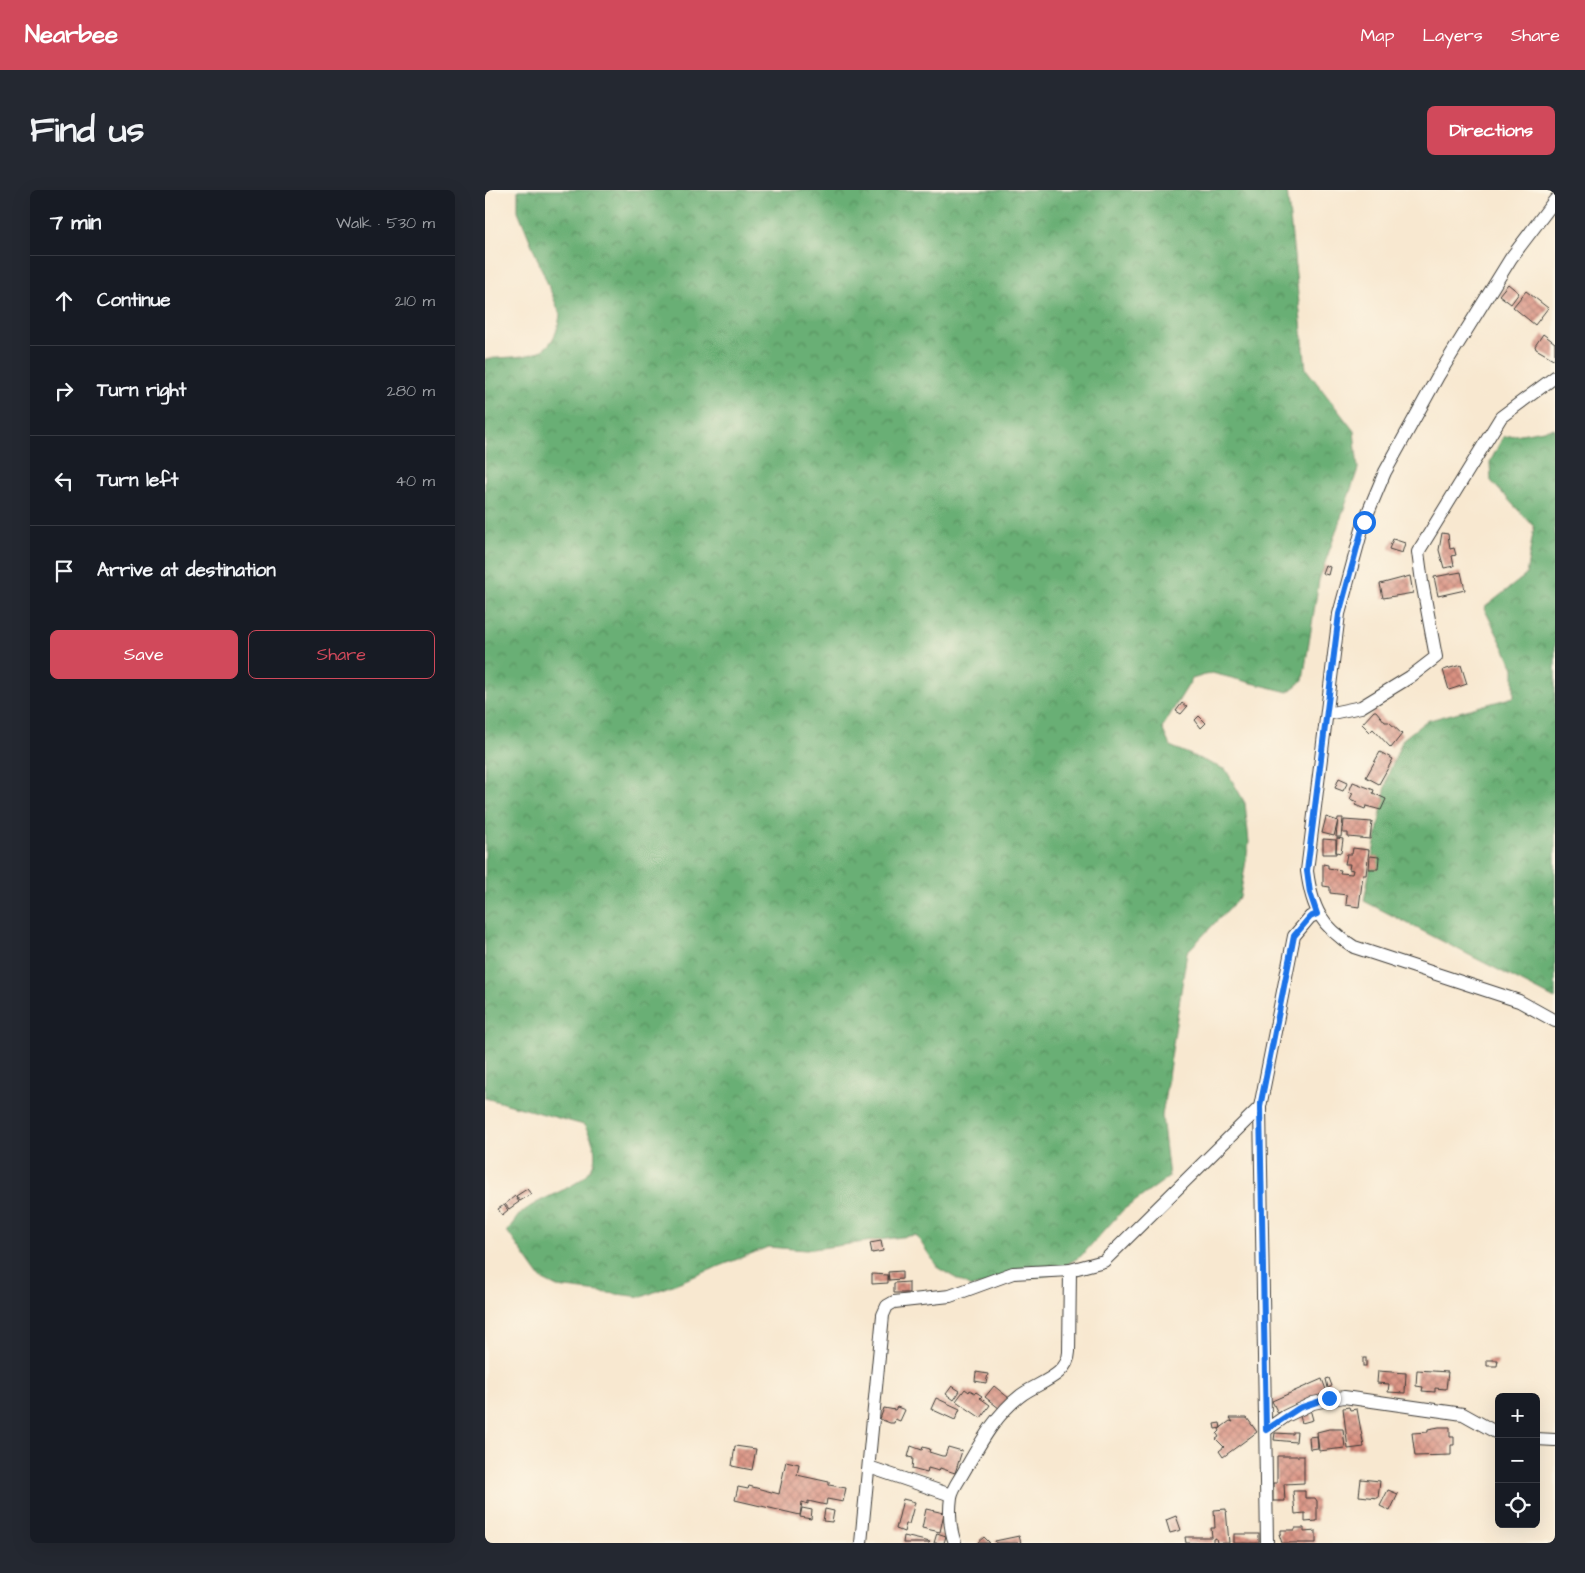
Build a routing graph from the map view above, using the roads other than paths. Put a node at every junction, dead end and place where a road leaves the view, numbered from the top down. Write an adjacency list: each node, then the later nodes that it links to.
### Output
1 (1555, 200): 3 (street)
2 (1555, 377): 3 (street)
3 (1327, 714): 4 (street)
4 (1317, 914): 5 (street); 6 (street)
5 (1555, 1021)
6 (1260, 1107): 7 (street); 8 (street)
7 (1069, 1270): 12 (street); 13 (street)
8 (1266, 1430): 9 (street); 16 (street)
9 (1495, 1432)
10 (1540, 1439): 11 (street)
11 (1555, 1440)
12 (869, 1467): 13 (street); 14 (street)
13 (951, 1495): 15 (street)
14 (861, 1543)
15 (955, 1543)
16 (1267, 1543)

